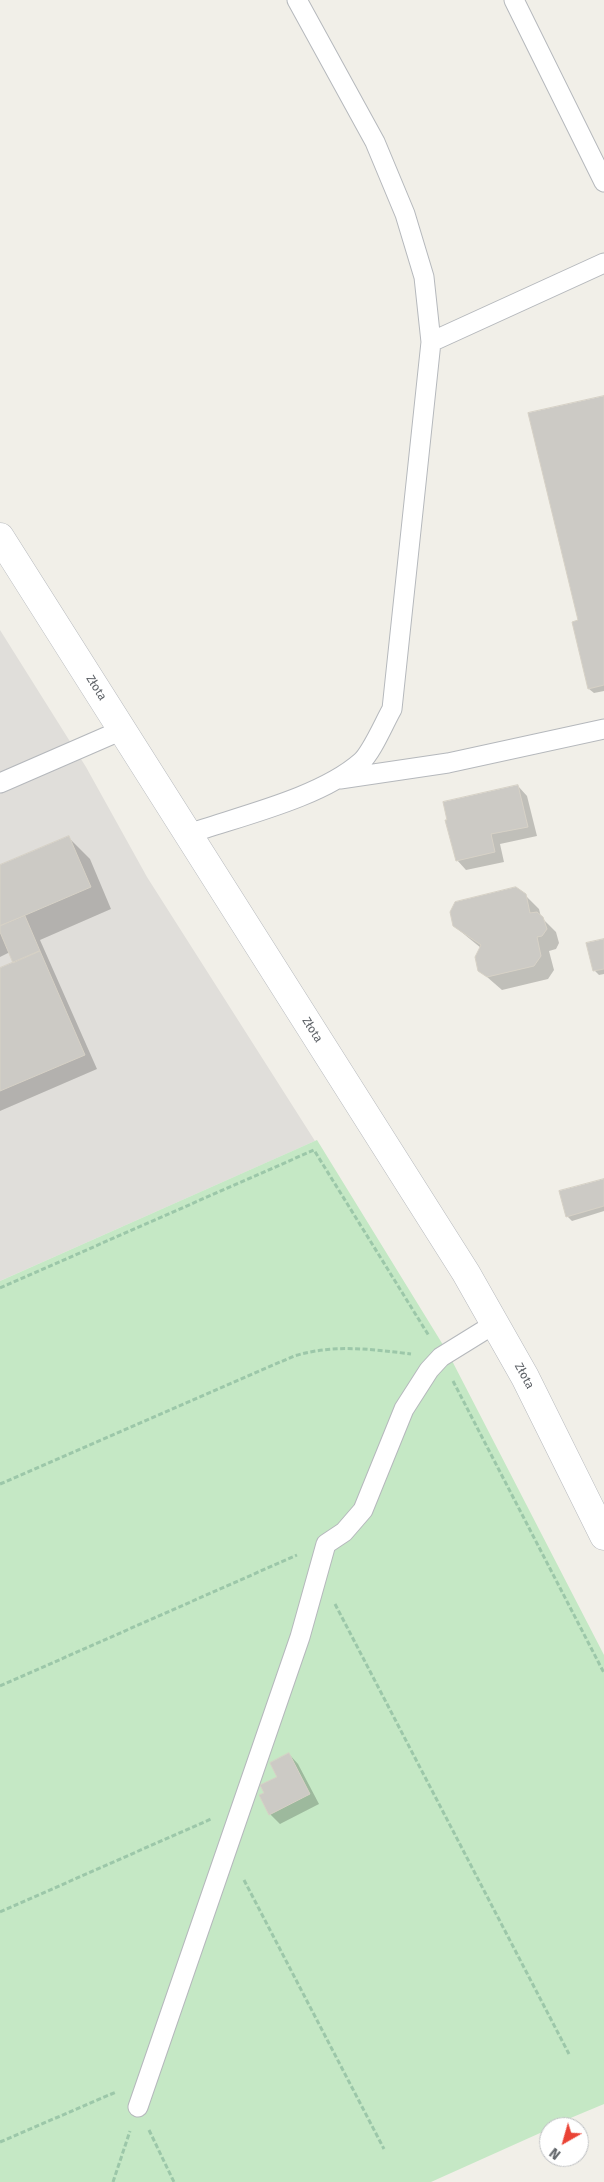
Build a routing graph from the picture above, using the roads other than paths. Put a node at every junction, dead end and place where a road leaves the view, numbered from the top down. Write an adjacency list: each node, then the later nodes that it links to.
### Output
1 (298, 0): 5 (lane)
2 (514, 0): 3 (lane)
3 (604, 182)
4 (604, 263): 5 (lane)
5 (431, 342): 9 (lane)
6 (0, 537): 8 (street, Złota)
7 (604, 729): 9 (lane)
8 (122, 730): 10 (lane); 11 (street, Złota)
9 (335, 780): 11 (lane)
10 (0, 782)
11 (188, 834): 12 (street, Złota)
12 (496, 1323): 13 (street, Złota); 14 (lane)
13 (604, 1536)
14 (138, 2107)

